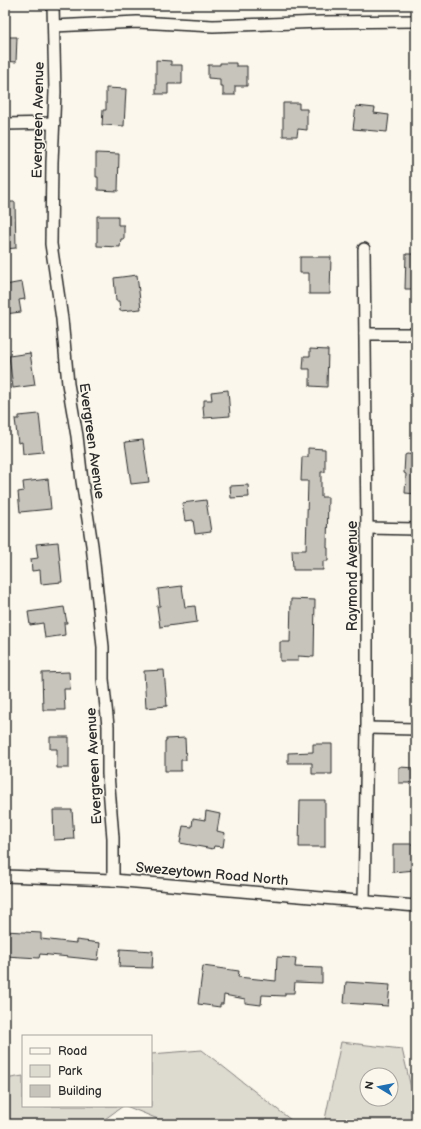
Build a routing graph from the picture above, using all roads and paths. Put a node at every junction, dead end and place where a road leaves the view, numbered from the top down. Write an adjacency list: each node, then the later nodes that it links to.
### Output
1 (54, 5): 3 (street, Evergreen Avenue)
2 (416, 21): 3 (street)
3 (54, 26): 4 (street, Evergreen Avenue)
4 (54, 123): 5 (street); 14 (street, Evergreen Avenue)
5 (5, 124)
6 (364, 249): 7 (street, Raymond Avenue)
7 (365, 334): 8 (street); 9 (street, Raymond Avenue)
8 (416, 334)
9 (367, 528): 10 (street); 11 (street, Raymond Avenue)
10 (416, 529)
11 (367, 728): 12 (street); 15 (street, Raymond Avenue)
12 (416, 729)
13 (5, 876): 14 (street, Swezeytown Road North)
14 (113, 880): 15 (street, Swezeytown Road North)
15 (364, 902): 16 (street, Swezeytown Road North)
16 (416, 906)

